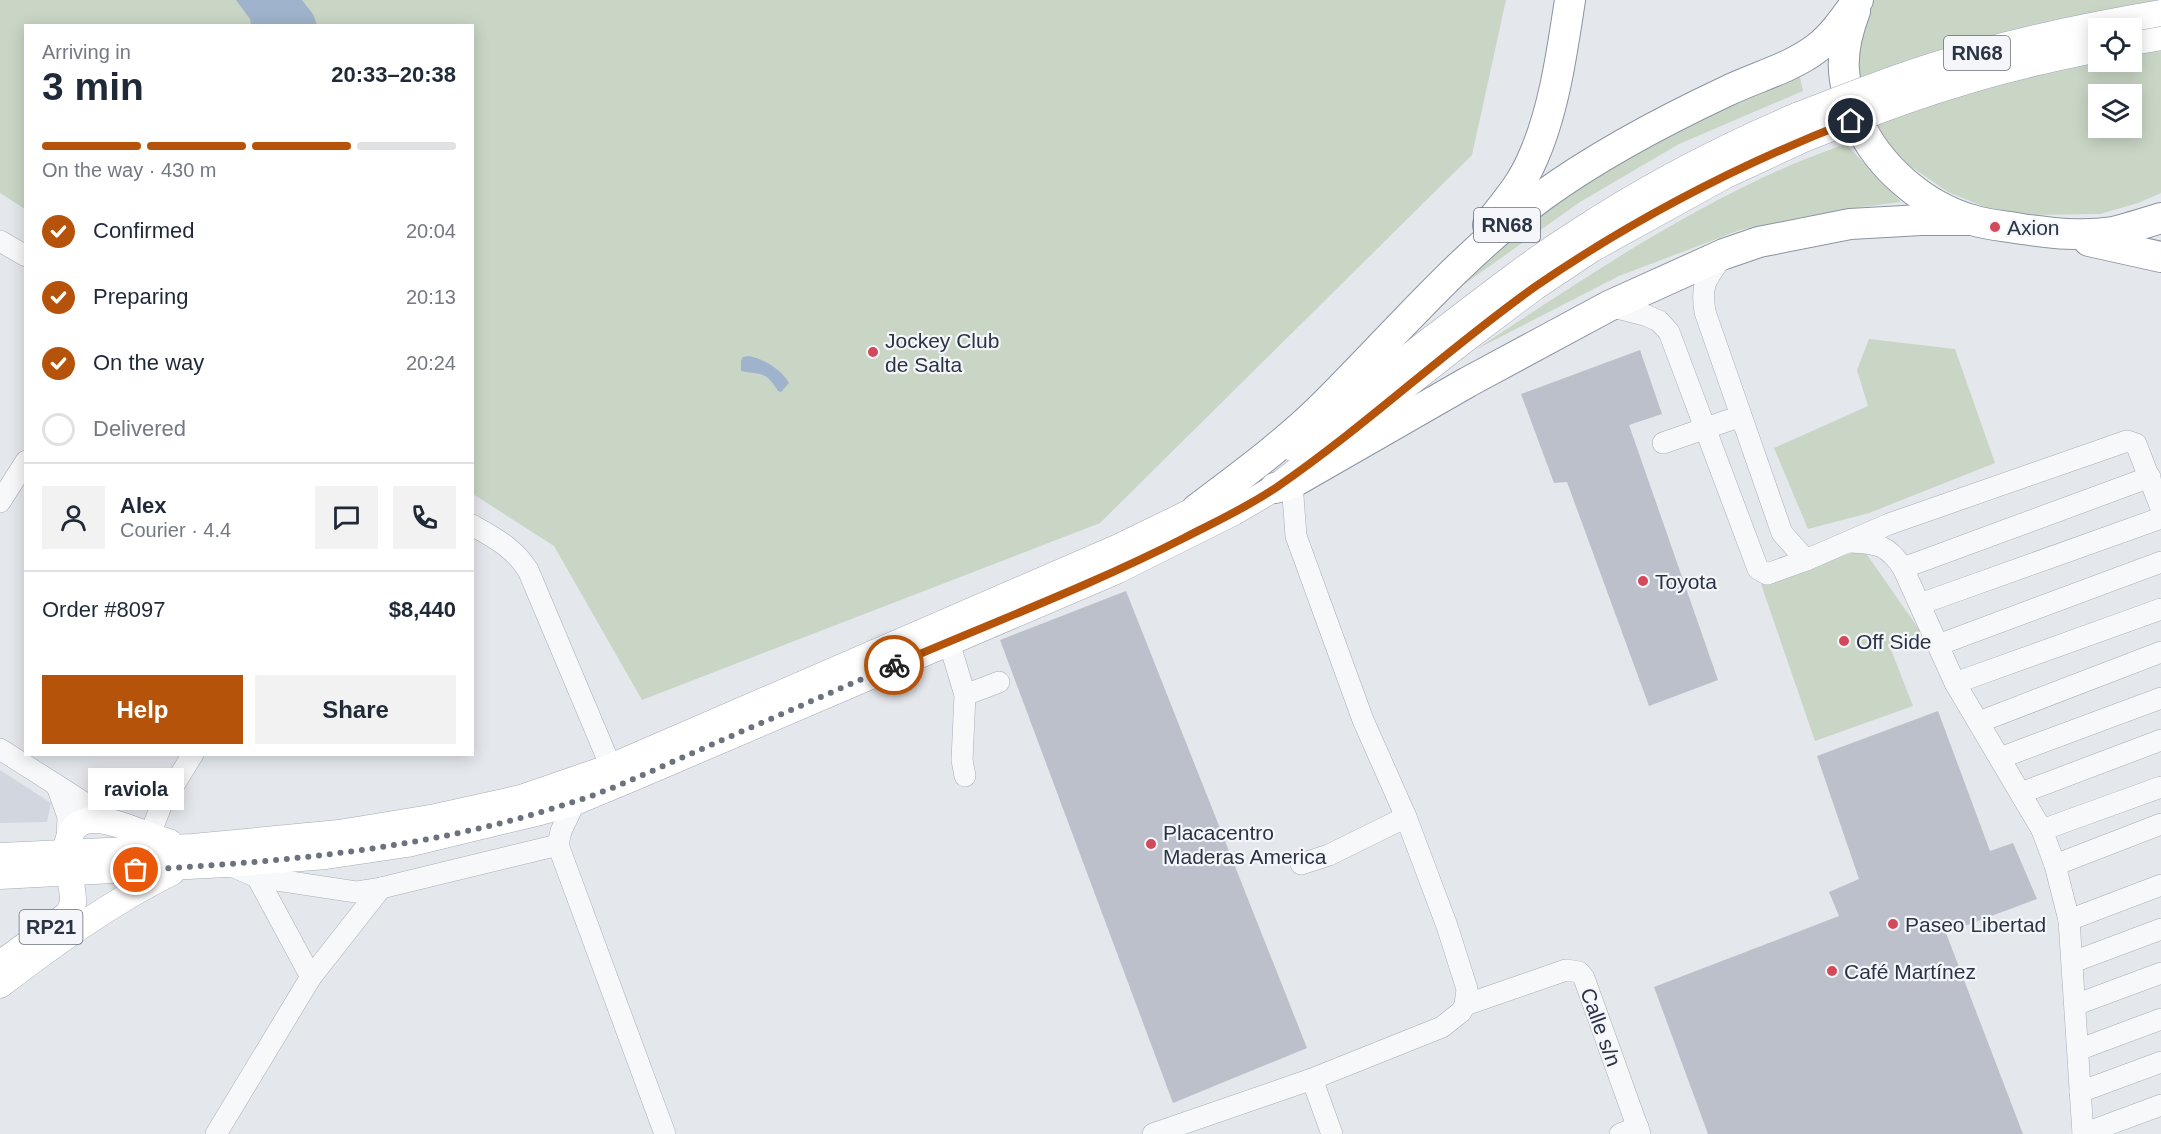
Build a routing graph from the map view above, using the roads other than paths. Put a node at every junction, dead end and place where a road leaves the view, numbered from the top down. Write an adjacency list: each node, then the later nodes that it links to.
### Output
1 (1570, 0): 15 (highway)
2 (1859, 0): 9 (highway, RN68); 15 (highway, RN68)
3 (2161, 13): 7 (main road, RN68, bridge)
4 (2161, 37): 5 (main road)
5 (2142, 40)
6 (2088, 51): 7 (main road, RN68, bridge)
7 (1803, 127): 22 (main road, RN68); 25 (main road, RN68)
8 (2161, 218): 10 (highway, RN68)
9 (1972, 220): 10 (highway, RN68); 12 (highway, RN68)
10 (2057, 234): 14 (highway)
11 (0, 241): 13 (street)
12 (1724, 254): 16 (highway, RN68); 17 (street)
13 (24, 255)
14 (2161, 257)
15 (1449, 276): 25 (highway, RN68)
16 (1609, 306): 18 (street); 22 (highway, RN68)
17 (1741, 416): 18 (street); 29 (street)
18 (1705, 428): 19 (street); 29 (street)
19 (1663, 443)
20 (24, 464): 23 (street)
21 (2150, 477): 24 (street); 28 (street); 31 (street)
22 (1284, 485): 34 (main road, RN68); 52 (street)
23 (0, 502)
24 (2161, 508)
25 (1197, 509): 46 (main road, RN68)
26 (2161, 518): 32 (street)
27 (474, 526): 46 (street)
28 (1846, 542): 29 (street); 31 (street)
29 (1806, 560)
30 (2161, 562): 35 (street)
31 (1904, 568): 32 (street)
32 (1920, 604): 35 (street)
33 (2161, 609): 38 (street)
34 (949, 642): 39 (street); 51 (main road, RN68)
35 (1938, 645): 38 (street)
36 (2161, 652): 41 (street)
37 (999, 682): 39 (street)
38 (1955, 683): 41 (street)
39 (965, 695): 47 (street)
40 (2161, 698): 45 (street)
41 (1979, 722): 45 (street)
42 (2161, 740): 50 (street)
43 (0, 749): 48 (street)
44 (192, 756): 56 (street)
45 (2000, 758): 50 (street)
46 (611, 767): 60 (main road, RN68)
47 (965, 776)
48 (57, 786): 54 (street); 58 (street)
49 (2161, 786): 55 (street)
50 (2020, 792): 55 (street)
51 (575, 802): 57 (street); 61 (main road, RN68)
52 (1406, 818): 62 (street); 76 (street)
53 (2161, 824): 63 (street)
54 (120, 826): 56 (main road); 58 (main road)
55 (2042, 830): 63 (street)
56 (149, 837): 60 (main road)
57 (558, 845): 67 (street); 86 (street)
58 (67, 855): 59 (main road, RN68); 60 (main road, RN68); 64 (main road, RN68); 68 (main road); 72 (main road, RP21)
59 (0, 856)
60 (186, 857): 61 (main road, RN68); 68 (main road, RP21)
61 (226, 864): 65 (street)
62 (1301, 864)
63 (2055, 865): 69 (street)
64 (0, 876)
65 (257, 877): 67 (street); 74 (street)
66 (2161, 885): 69 (street)
67 (381, 888): 74 (street)
68 (134, 891): 75 (main road, RP21)
69 (2069, 920): 71 (street)
70 (2161, 929): 71 (street)
71 (2073, 962): 77 (street)
72 (0, 964)
73 (2161, 973): 77 (street)
74 (311, 977): 84 (street)
75 (0, 985)
76 (1465, 1005): 81 (street); 85 (street, Calle s/n)
77 (2075, 1005): 79 (street)
78 (2161, 1018): 79 (street)
79 (2078, 1050): 82 (street)
80 (2161, 1062): 82 (street)
81 (1312, 1079): 87 (street); 88 (street)
82 (2080, 1092): 89 (street)
83 (2161, 1105): 89 (street)
84 (224, 1131)
85 (1633, 1132)
86 (665, 1134)
87 (1153, 1134)
88 (1332, 1134)
89 (2083, 1134)

